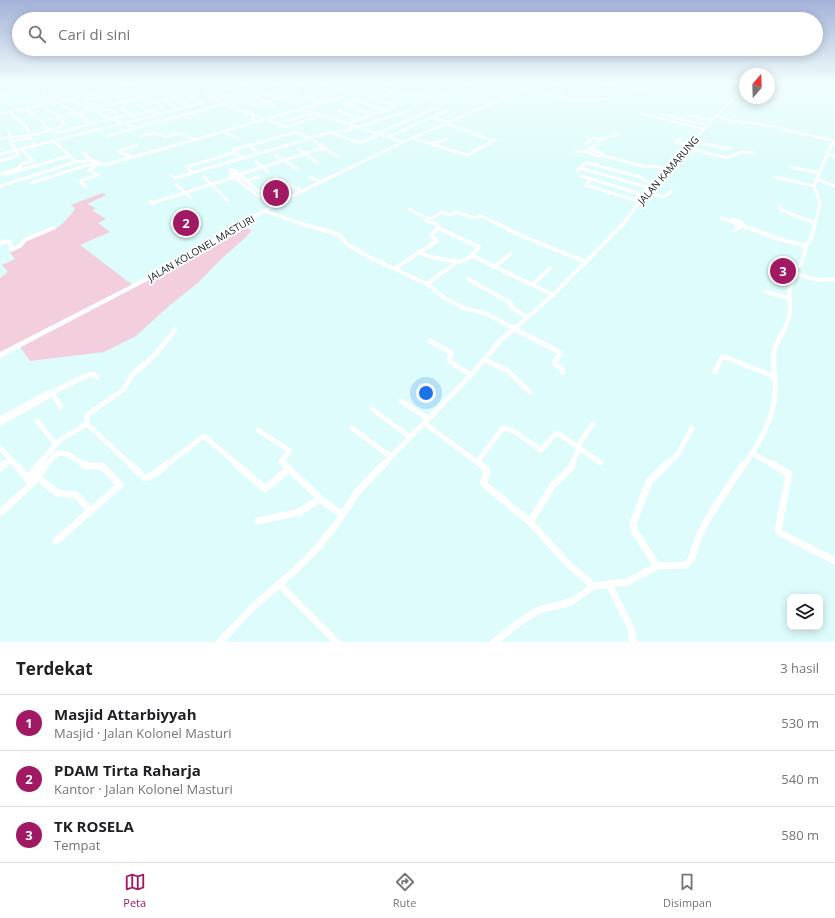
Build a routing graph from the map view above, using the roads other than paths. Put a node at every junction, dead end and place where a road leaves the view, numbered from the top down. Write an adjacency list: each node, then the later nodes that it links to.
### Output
1 (14, 112): 64 (street)
2 (30, 112): 38 (street)
3 (51, 112): 38 (street)
4 (81, 112): 24 (street)
5 (90, 112): 49 (street)
6 (99, 112): 32 (street)
7 (116, 112): 32 (street)
8 (126, 112): 9 (street)
9 (147, 112)
10 (171, 112): 50 (street)
11 (194, 112): 30 (street)
12 (246, 112): 46 (street)
13 (296, 112): 46 (street)
14 (297, 112): 31 (street)
15 (309, 112): 25 (street)
16 (341, 112): 42 (street)
17 (366, 112): 26 (street)
18 (379, 112): 26 (street)
19 (406, 112): 55 (street)
20 (427, 112): 65 (street)
21 (445, 112): 37 (street)
22 (469, 112): 45 (main road, JALAN KOLONEL MASTURI)
23 (719, 112): 36 (street, JALAN KAMARUNG)
24 (76, 113): 38 (street)
25 (312, 113): 34 (street); 39 (street)
26 (372, 114): 42 (street)
27 (643, 114): 43 (street)
28 (660, 114): 35 (street)
29 (685, 114): 44 (street)
30 (183, 115): 41 (street); 56 (street)
31 (287, 115): 39 (street); 51 (street)
32 (103, 116): 40 (street)
33 (123, 116): 40 (street)
34 (322, 116): 47 (street); 52 (street)
35 (671, 116): 43 (street); 53 (street)
36 (715, 116): 44 (street, JALAN KAMARUNG); 86 (street)
37 (434, 117): 45 (street); 69 (street)
38 (60, 118): 54 (street)
39 (294, 118): 47 (street); 51 (street)
40 (111, 119): 49 (street); 50 (street)
41 (190, 119)
42 (359, 119): 52 (street)
43 (666, 120): 57 (street)
44 (711, 120): 53 (street, JALAN KAMARUNG)
45 (446, 121): 72 (main road, JALAN KOLONEL MASTURI); 93 (street)
46 (258, 122): 60 (street)
47 (302, 122): 51 (street)
48 (43, 123): 59 (street)
49 (92, 124): 61 (street)
50 (126, 124): 56 (street); 74 (street)
51 (275, 124)
52 (348, 124): 55 (street)
53 (707, 125): 57 (street, JALAN KAMARUNG)
54 (63, 127): 59 (street); 61 (street)
55 (356, 127): 65 (street); 71 (street)
56 (136, 128): 66 (street)
57 (703, 129): 83 (street, JALAN KAMARUNG)
58 (8, 130): 79 (street)
59 (49, 131): 64 (street)
60 (224, 132): 70 (street); 75 (street)
61 (55, 133): 74 (street)
62 (334, 134): 65 (street)
63 (620, 134): 77 (street)
64 (30, 135): 79 (street)
65 (377, 135): 69 (street)
66 (107, 136)
67 (140, 136): 75 (street)
68 (282, 136): 71 (street); 81 (street); 87 (street)
69 (388, 137): 84 (street)
70 (238, 138)
71 (309, 138): 87 (street)
72 (412, 138): 84 (main road, JALAN KOLONEL MASTURI); 88 (street)
73 (680, 138): 94 (street)
74 (62, 139): 80 (street)
75 (195, 139): 118 (street)
76 (447, 139): 85 (street)
77 (602, 139): 91 (street); 101 (street)
78 (0, 140): 79 (street)
79 (11, 140): 89 (street); 103 (street)
80 (54, 141): 89 (street); 114 (street)
81 (264, 141): 90 (street); 99 (street)
82 (314, 141): 95 (street)
83 (694, 141): 94 (street, JALAN KAMARUNG); 96 (street)
84 (403, 142): 153 (main road, JALAN KOLONEL MASTURI)
85 (441, 142): 88 (street); 93 (street)
86 (835, 142): 97 (street)
87 (293, 144): 99 (street)
88 (430, 144): 93 (street)
89 (36, 145): 98 (street)
90 (249, 145): 105 (street); 108 (street)
91 (584, 145)
92 (136, 146): 118 (street)
93 (436, 146)
94 (688, 147): 110 (street); 132 (street, JALAN KAMARUNG)
95 (324, 148): 112 (street); 116 (street)
96 (731, 148)
97 (830, 148): 102 (street); 111 (street)
98 (21, 149): 103 (street); 137 (street)
99 (274, 149): 108 (street)
100 (298, 149): 112 (street)
101 (590, 149): 106 (street); 113 (street)
102 (835, 149)
103 (16, 150): 109 (street); 122 (street)
104 (576, 151): 106 (street)
105 (236, 152): 119 (street); 135 (street)
106 (586, 152): 113 (street)
107 (83, 153): 121 (street)
108 (258, 153): 119 (street)
109 (0, 154)
110 (754, 154)
111 (827, 154): 117 (street); 136 (street)
112 (303, 155): 125 (street); 127 (street)
113 (600, 155): 120 (street); 132 (street)
114 (69, 156): 123 (street); 128 (street)
115 (276, 156): 125 (street)
116 (338, 156)
117 (835, 156)
118 (132, 158): 126 (street)
119 (242, 158): 135 (street)
120 (596, 159)
121 (92, 160): 123 (street); 126 (street)
122 (0, 161)
123 (75, 161): 133 (street)
124 (256, 162): 130 (street)
125 (283, 162): 130 (street); 131 (street)
126 (99, 163): 154 (street); 161 (street)
127 (318, 163)
128 (34, 167): 133 (street); 138 (street)
129 (791, 167): 136 (street)
130 (261, 168): 134 (street); 140 (street)
131 (297, 169)
132 (667, 170): 163 (street, JALAN KAMARUNG)
133 (40, 172): 147 (street); 157 (street)
134 (268, 172)
135 (192, 173): 139 (street)
136 (819, 173): 151 (street)
137 (0, 174)
138 (5, 175)
139 (171, 175)
140 (241, 175): 141 (street); 149 (street); 152 (street)
141 (232, 176): 149 (street); 156 (street)
142 (581, 176): 150 (street)
143 (204, 177): 156 (street)
144 (275, 177): 165 (street)
145 (310, 177): 153 (street)
146 (775, 177): 159 (street)
147 (19, 178)
148 (258, 178): 152 (street)
149 (236, 179): 162 (street)
150 (591, 179): 169 (street); 169 (street)
151 (816, 180): 159 (street); 160 (street)
152 (247, 181): 158 (street)
153 (321, 182): 165 (main road, JALAN KOLONEL MASTURI)
154 (31, 183)
155 (176, 184): 164 (street)
156 (210, 184): 164 (street); 170 (street)
157 (1, 185)
158 (252, 186): 162 (street); 168 (street)
159 (814, 186): 179 (street)
160 (835, 186)
161 (86, 187)
162 (248, 188): 168 (street)
163 (648, 190): 163 (street); 166 (street); 171 (street, JALAN KAMARUNG)
164 (185, 191): 164 (street); 167 (street)
165 (302, 191): 172 (main road, JALAN KOLONEL MASTURI)
166 (672, 191)
167 (191, 198)
168 (271, 200): 172 (street)
169 (634, 200): 171 (street)
170 (228, 201)
171 (640, 202): 190 (street, JALAN KAMARUNG)
172 (278, 203): 175 (main road, JALAN KOLONEL MASTURI)
173 (780, 206): 179 (street)
174 (409, 209): 176 (street)
175 (264, 211): 193 (street); 206 (main road, JALAN KOLONEL MASTURI)
176 (427, 218): 182 (street); 190 (street)
177 (721, 218): 180 (street)
178 (732, 219): 180 (street)
179 (815, 223): 185 (street)
180 (742, 226): 183 (street); 185 (street)
181 (53, 228): 184 (street)
182 (438, 228): 186 (street); 187 (street)
183 (735, 230)
184 (0, 243)
185 (806, 246): 194 (street)
186 (420, 252): 189 (street); 193 (street)
187 (473, 254): 189 (street); 191 (street)
188 (510, 254): 191 (street)
189 (457, 262): 197 (street)
190 (586, 262): 200 (street, JALAN KAMARUNG)
191 (494, 267): 198 (street)
192 (550, 268): 198 (street)
193 (394, 269): 197 (street)
194 (797, 274): 196 (street); 201 (street)
195 (468, 279): 202 (street)
196 (835, 279)
197 (427, 284): 203 (street)
198 (532, 285): 200 (street)
199 (764, 291): 201 (street)
200 (553, 295): 202 (street, JALAN KAMARUNG)
201 (790, 299): 212 (street)
202 (527, 317): 203 (street, JALAN KAMARUNG)
203 (515, 328): 207 (street, JALAN KAMARUNG); 208 (street)
204 (175, 330): 221 (street)
205 (430, 340): 210 (street)
206 (0, 355)
207 (485, 360): 210 (street, JALAN KAMARUNG); 213 (street)
208 (562, 372)
209 (715, 372): 212 (street)
210 (471, 375): 219 (street, JALAN KAMARUNG)
211 (97, 377): 214 (street)
212 (775, 377): 230 (street)
213 (530, 392)
214 (51, 393): 216 (street); 220 (street)
215 (401, 401): 219 (street)
216 (61, 406)
217 (372, 409): 226 (street)
218 (36, 421): 227 (street)
219 (426, 421): 226 (street, JALAN KAMARUNG); 233 (street)
220 (0, 422)
221 (87, 424): 227 (street); 236 (street)
222 (593, 424): 228 (street)
223 (352, 428): 231 (street)
224 (692, 428): 247 (street)
225 (258, 430): 236 (street)
226 (410, 437): 231 (street, JALAN KAMARUNG)
227 (55, 443): 238 (street)
228 (579, 447): 233 (street); 234 (street); 244 (street)
229 (0, 448): 232 (street)
230 (752, 453): 246 (street); 247 (street)
231 (391, 457): 242 (street, JALAN KAMARUNG)
232 (11, 460): 235 (street); 238 (street)
233 (477, 462): 244 (street)
234 (601, 463)
235 (0, 468)
236 (289, 469): 239 (street)
237 (41, 480): 240 (street)
238 (30, 482): 240 (street); 241 (street)
239 (320, 499): 242 (street); 243 (street)
240 (91, 511): 245 (street)
241 (0, 513)
242 (342, 514): 248 (street, JALAN KAMARUNG)
243 (258, 521)
244 (530, 522): 250 (street)
245 (56, 541)
246 (835, 561)
247 (657, 566): 249 (street)
248 (279, 584): 251 (street, JALAN KAMARUNG); 252 (street)
249 (609, 584): 250 (street); 254 (street)
250 (594, 586): 253 (street)
251 (220, 642)
252 (337, 642)
253 (494, 642)
254 (635, 642)

